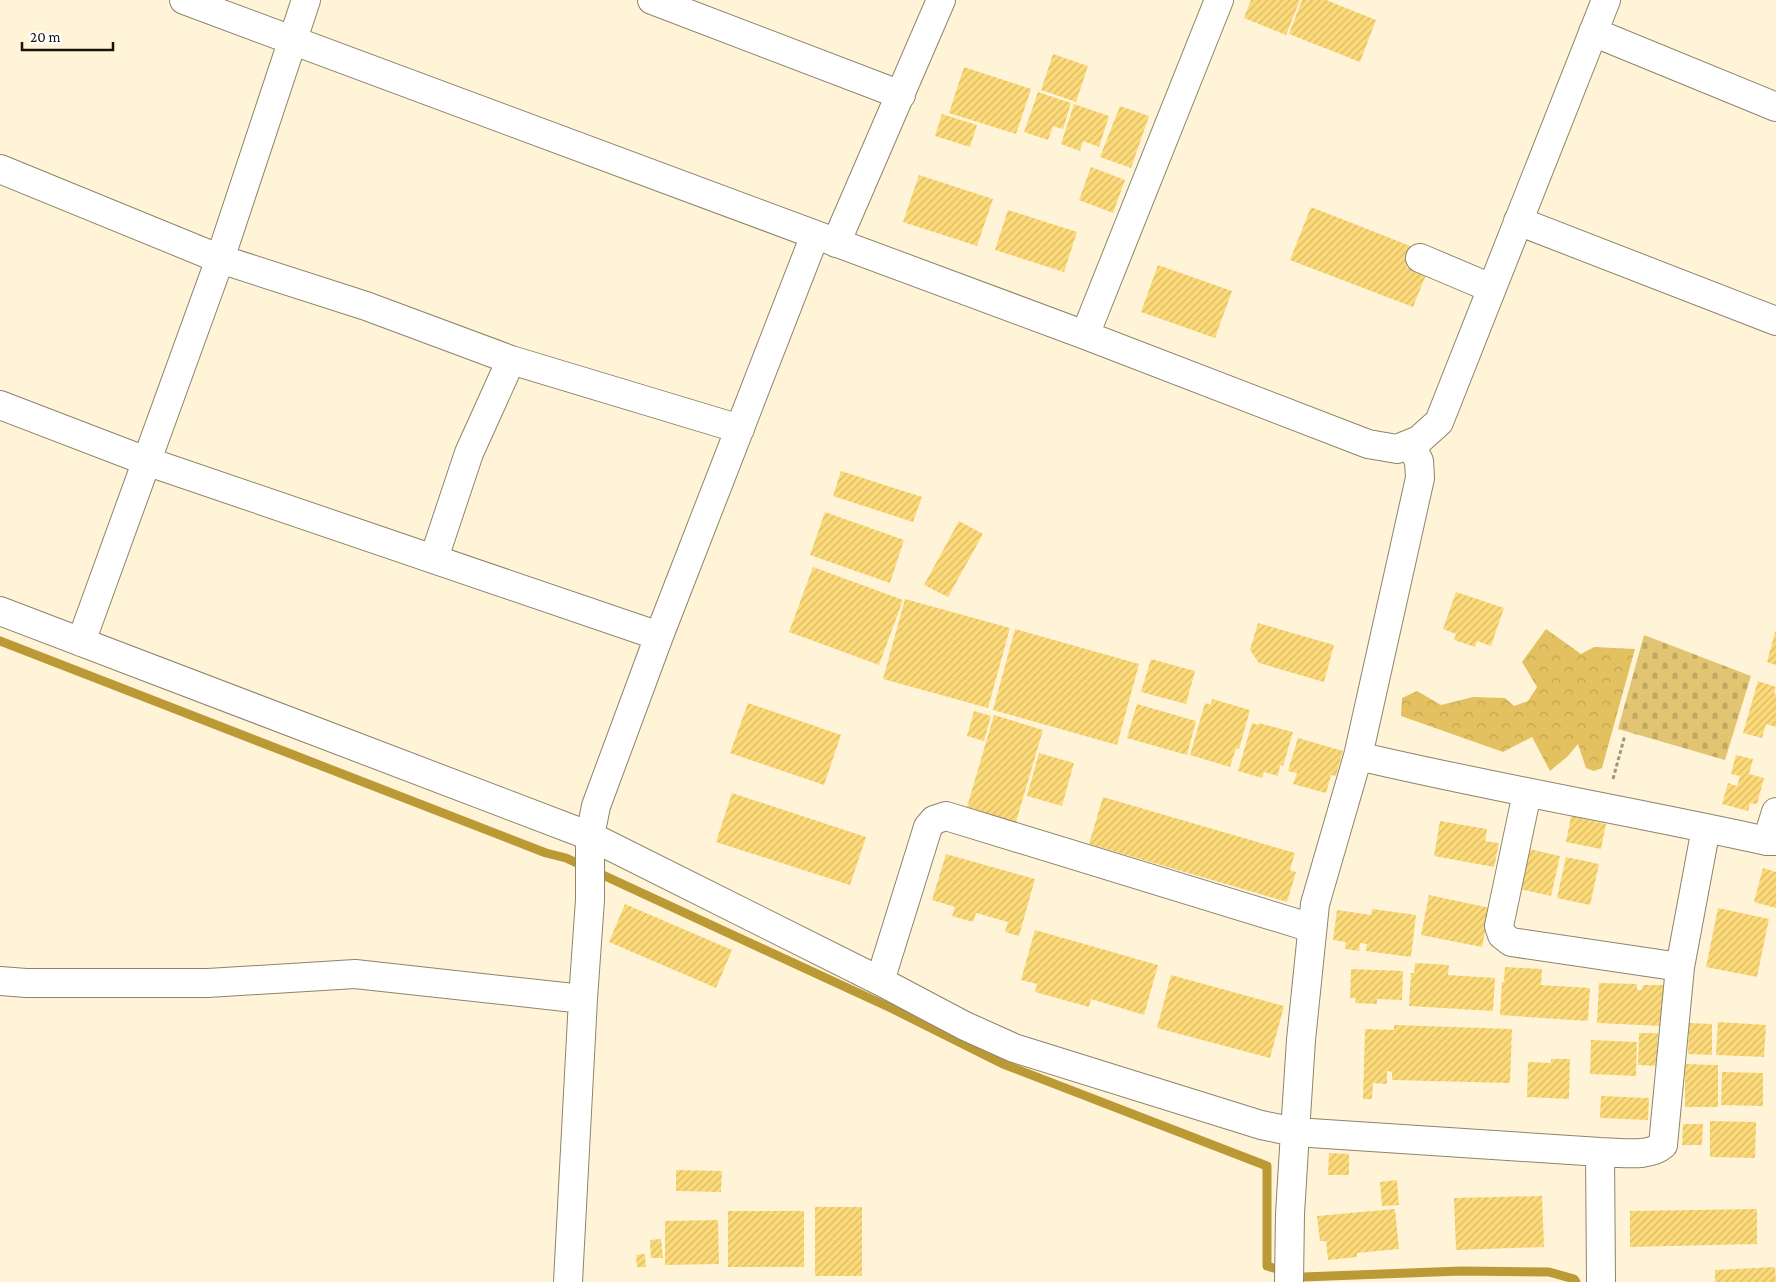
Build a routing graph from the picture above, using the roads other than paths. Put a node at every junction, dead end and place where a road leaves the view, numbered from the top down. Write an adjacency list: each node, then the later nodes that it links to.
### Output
1 (184, 0): 8 (street)
2 (306, 0): 8 (street)
3 (652, 0): 9 (street)
4 (941, 0): 9 (street)
5 (1219, 0): 18 (street)
6 (1606, 0): 7 (street)
7 (1594, 32): 10 (street); 12 (street)
8 (292, 41): 13 (street); 15 (street)
9 (901, 95): 13 (street)
10 (1776, 106)
11 (0, 168): 15 (street)
12 (1518, 221): 16 (street); 17 (street)
13 (826, 239): 18 (street); 21 (street)
14 (1420, 258): 16 (street)
15 (220, 259): 19 (street); 23 (street)
16 (1491, 288): 22 (street)
17 (1776, 321)
18 (1085, 335): 22 (street)
19 (511, 360): 21 (street); 24 (street)
20 (0, 404): 23 (street)
21 (740, 429): 26 (street)
22 (1410, 444): 28 (street)
23 (146, 460): 24 (street); 27 (street)
24 (434, 558): 26 (street)
25 (0, 611): 27 (street)
26 (659, 636): 32 (street)
27 (80, 642): 32 (street)
28 (1358, 756): 29 (street); 34 (street)
29 (1526, 793): 31 (street); 35 (street)
30 (1776, 812): 33 (street)
31 (1706, 828): 33 (street); 35 (street)
32 (590, 836): 36 (street); 38 (street)
33 (1771, 841)
34 (1312, 928): 36 (street); 39 (street)
35 (1680, 967): 40 (street)
36 (880, 980): 39 (street)
37 (0, 981): 38 (street)
38 (583, 999): 42 (street)
39 (1295, 1132): 40 (street); 41 (street)
40 (1600, 1152): 43 (street)
41 (1289, 1276)
42 (568, 1282)
43 (1601, 1282)

